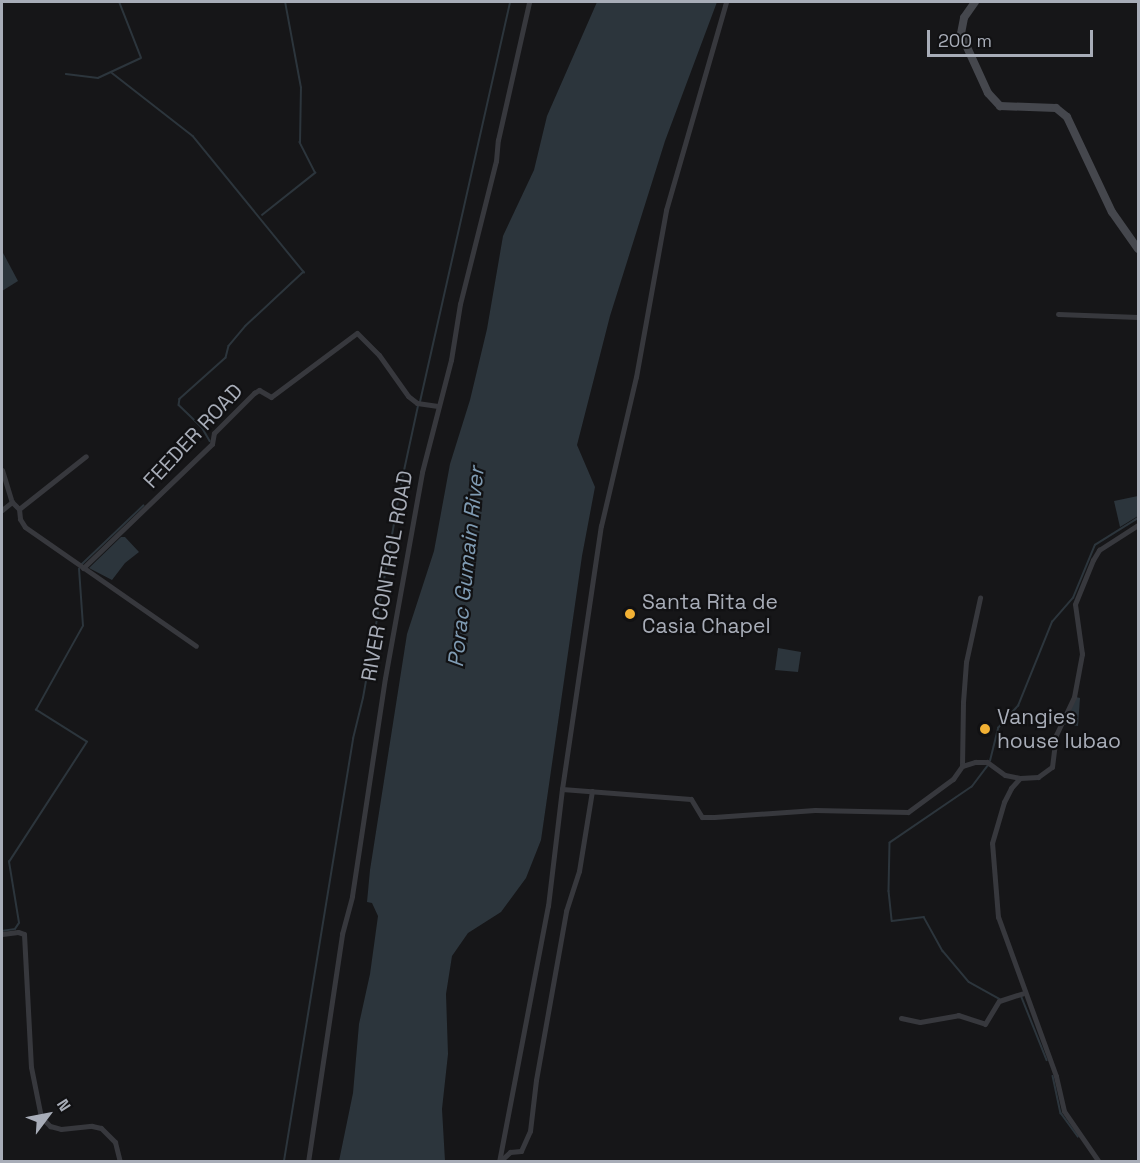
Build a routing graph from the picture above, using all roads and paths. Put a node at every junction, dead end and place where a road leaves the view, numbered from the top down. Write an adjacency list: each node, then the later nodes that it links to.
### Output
1 (529, 2): 7 (street, RIVER CONTROL ROAD)
2 (726, 2): 19 (street)
3 (975, 2): 4 (street)
4 (1138, 249)
5 (1059, 314): 6 (street)
6 (1138, 317)
7 (438, 406): 14 (street, FEEDER ROAD); 25 (street, RIVER CONTROL ROAD)
8 (86, 456): 11 (street)
9 (2, 470): 10 (street)
10 (12, 502): 11 (street); 12 (street)
11 (19, 509): 14 (street)
12 (2, 510)
13 (1138, 525): 18 (street)
14 (81, 567): 16 (street)
15 (980, 598): 17 (street)
16 (196, 646)
17 (962, 766): 18 (street); 20 (street)
18 (1020, 778): 22 (street)
19 (562, 789): 20 (street); 26 (street)
20 (592, 791): 26 (street)
21 (2, 934): 24 (street)
22 (1023, 993): 23 (street); 27 (street)
23 (901, 1018)
24 (120, 1161)
25 (308, 1161)
26 (499, 1161)
27 (1099, 1161)

